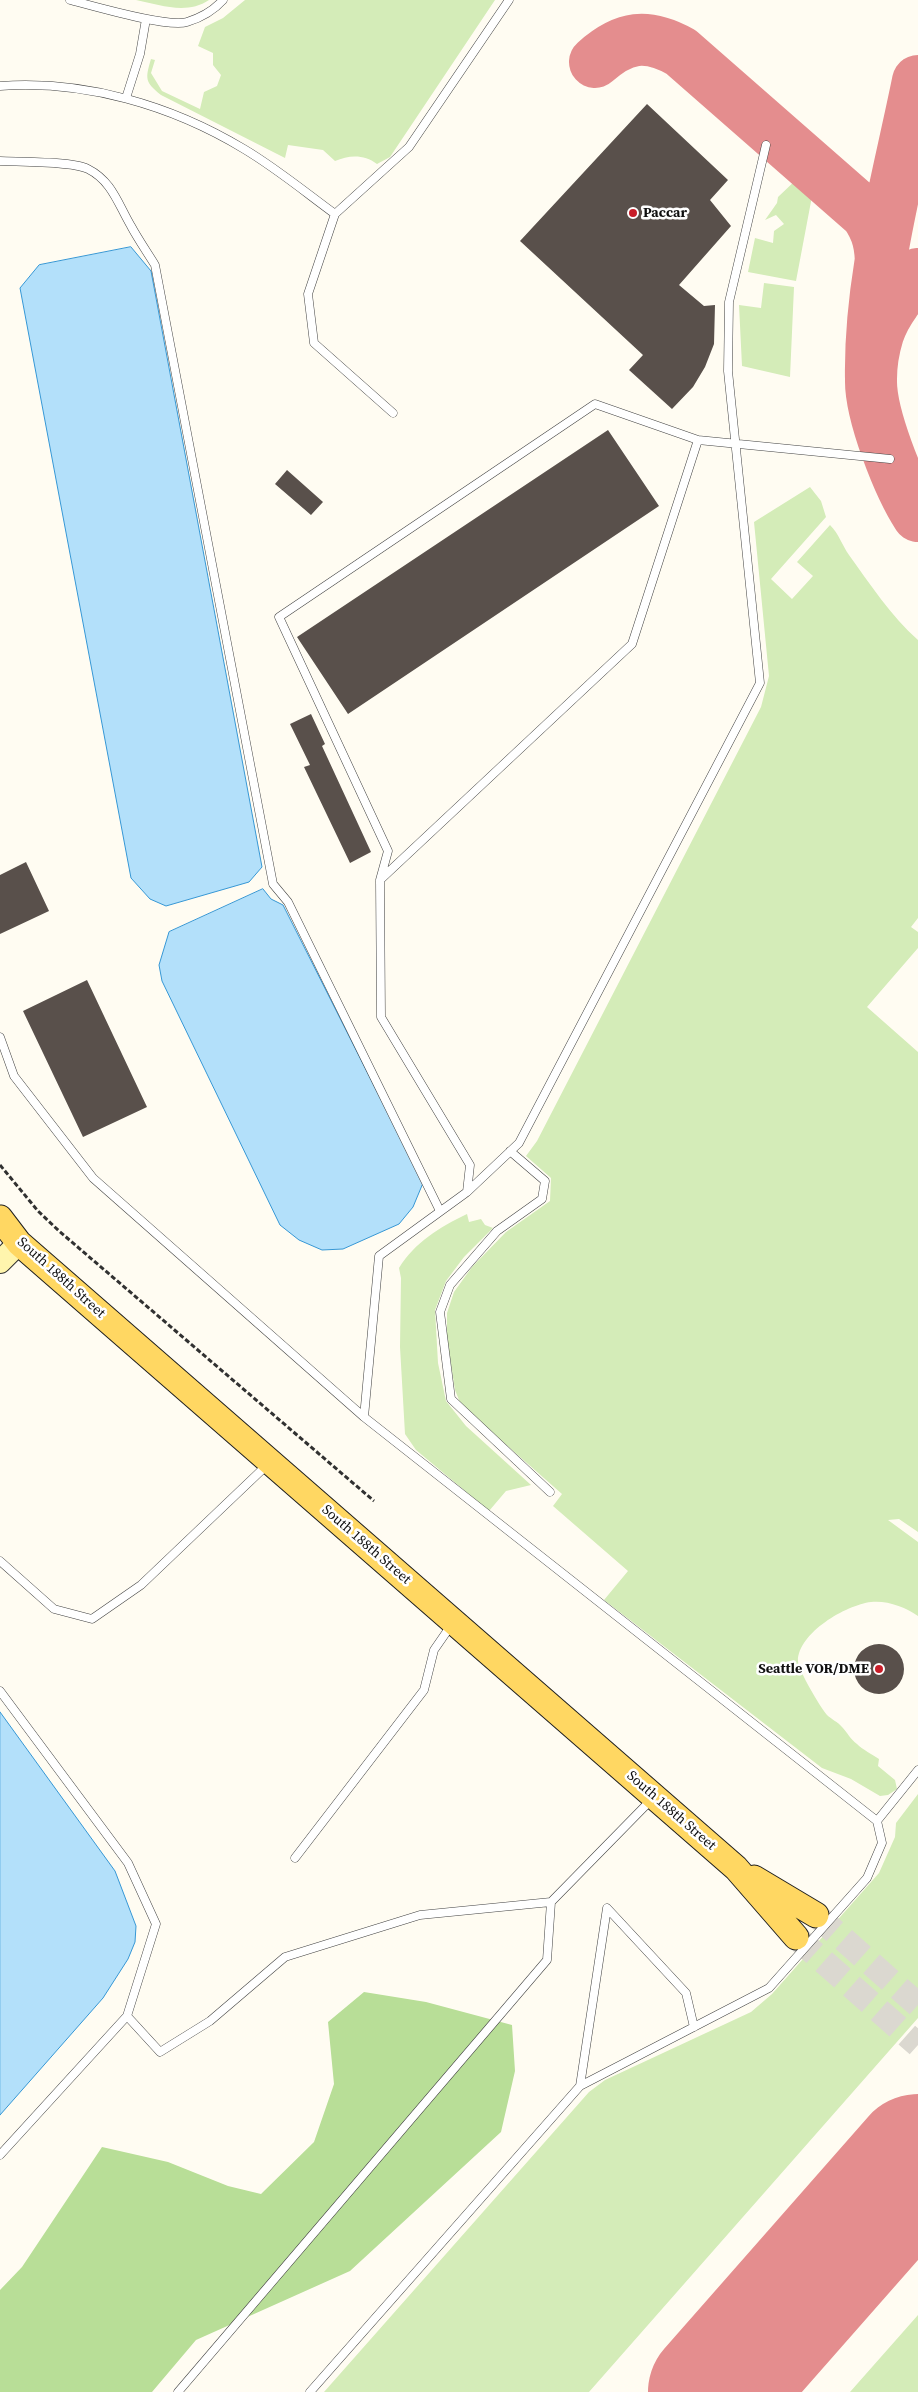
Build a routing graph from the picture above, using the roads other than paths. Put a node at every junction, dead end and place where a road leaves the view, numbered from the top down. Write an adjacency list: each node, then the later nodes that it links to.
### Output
1 (70, 0): 4 (lane)
2 (223, 0): 4 (lane)
3 (509, 0): 9 (lane)
4 (146, 19): 6 (lane)
5 (0, 86): 6 (lane)
6 (126, 98): 9 (lane)
7 (766, 145): 12 (lane)
8 (0, 161): 18 (lane)
9 (335, 214): 10 (lane)
10 (393, 413)
11 (698, 440): 12 (lane); 14 (lane); 14 (lane)
12 (736, 442): 13 (lane); 16 (lane)
13 (890, 459)
14 (380, 880): 17 (lane)
15 (0, 1037): 22 (lane)
16 (510, 1151): 17 (lane); 24 (lane)
17 (467, 1192): 18 (lane)
18 (440, 1211): 22 (lane)
19 (0, 1218): 20 (main road, South 188th Street)
20 (19, 1243): 21 (street); 23 (main road, South 188th Street)
21 (0, 1262)
22 (364, 1417): 30 (lane)
23 (270, 1462): 25 (lane); 26 (main road, South 188th Street)
24 (550, 1492)
25 (0, 1561)
26 (454, 1622): 29 (main road, South 188th Street); 31 (lane)
27 (0, 1691): 36 (lane)
28 (918, 1770): 30 (lane)
29 (654, 1796): 32 (main road, South 188th Street); 33 (lane)
30 (877, 1821): 37 (lane)
31 (295, 1858)
32 (736, 1868): 34 (main road, South 188th Street); 35 (main road, South 188th Street)
33 (551, 1902): 36 (lane); 40 (lane)
34 (816, 1915)
35 (796, 1937)
36 (127, 2016): 39 (lane)
37 (694, 2028): 38 (lane); 38 (lane)
38 (580, 2086): 41 (lane)
39 (0, 2155)
40 (178, 2392)
41 (310, 2392)

